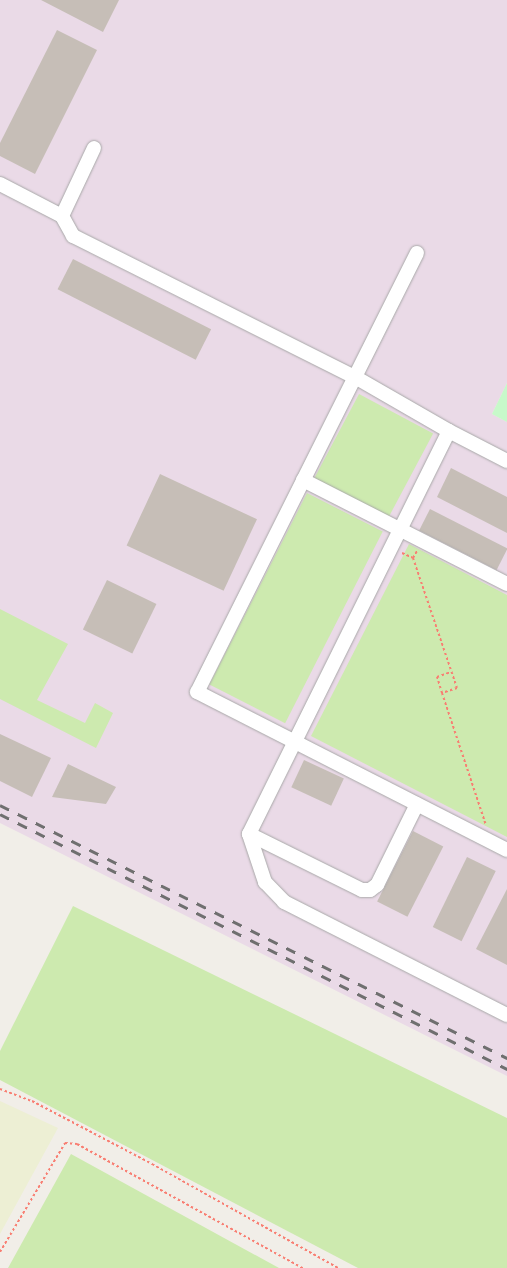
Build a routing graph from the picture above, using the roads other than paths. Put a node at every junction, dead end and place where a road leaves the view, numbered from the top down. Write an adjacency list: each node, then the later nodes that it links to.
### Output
1 (94, 148): 3 (lane)
2 (0, 184): 3 (lane)
3 (62, 216): 5 (lane)
4 (417, 253): 5 (lane)
5 (355, 377): 6 (lane); 8 (lane)
6 (449, 431): 7 (lane); 9 (lane)
7 (507, 461)
8 (303, 480): 9 (lane); 11 (lane)
9 (400, 530): 10 (lane); 11 (lane)
10 (507, 584)
11 (294, 741): 12 (lane); 13 (lane)
12 (418, 804): 13 (lane); 14 (lane)
13 (249, 834): 15 (lane)
14 (507, 850)
15 (507, 1015)

